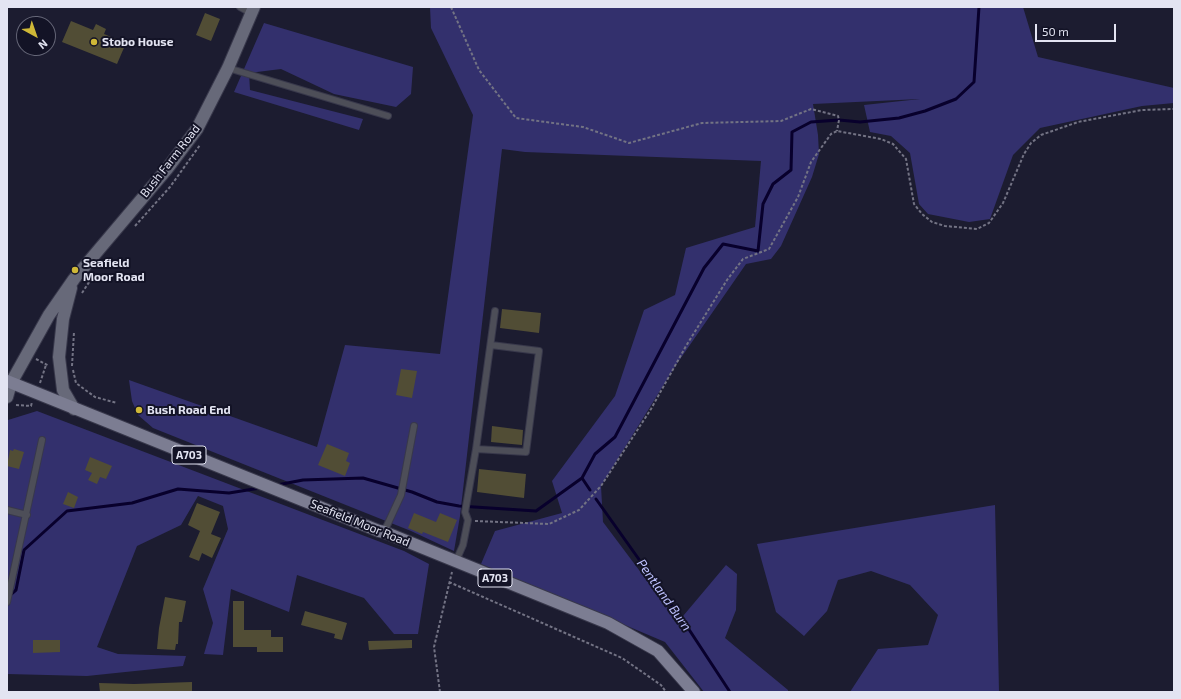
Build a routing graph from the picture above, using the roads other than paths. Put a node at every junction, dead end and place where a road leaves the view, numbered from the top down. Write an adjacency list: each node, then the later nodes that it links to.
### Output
1 (240, 7): 2 (lane)
2 (253, 10): 3 (street, Bush Farm Road)
3 (228, 68): 4 (lane); 5 (street, Bush Farm Road)
4 (388, 116)
5 (74, 279): 8 (street, Bush Farm Road); 10 (street, Bush Farm Road)
6 (495, 311): 7 (lane)
7 (491, 345): 13 (lane); 13 (lane)
8 (9, 382): 9 (street, Bush Farm Road); 10 (main road, Seafield Moor Road / A703)
9 (10, 401)
10 (74, 409): 16 (main road, Seafield Moor Road / A703)
11 (414, 426): 16 (lane)
12 (42, 440): 15 (lane)
13 (476, 449): 17 (lane)
14 (7, 510): 15 (lane)
15 (27, 515): 18 (lane)
16 (384, 532): 17 (main road, Seafield Moor Road / A703)
17 (456, 562): 19 (main road, Seafield Moor Road / A703)
18 (7, 602)
19 (694, 692)

